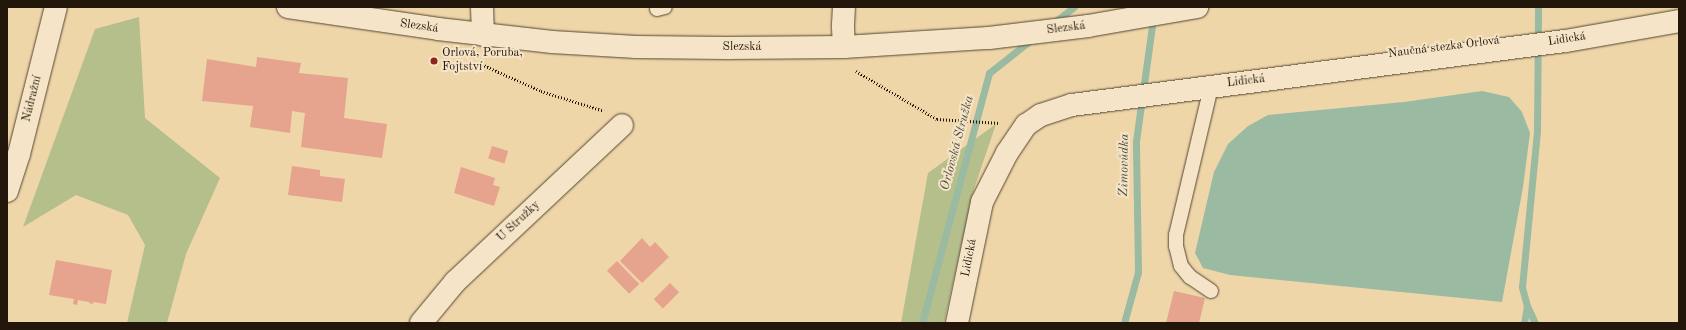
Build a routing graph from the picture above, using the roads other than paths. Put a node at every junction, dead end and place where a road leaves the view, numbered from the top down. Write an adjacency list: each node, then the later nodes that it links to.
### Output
1 (56, 7): 11 (street, Nádražní)
2 (288, 7): 7 (street, Slezská)
3 (482, 7): 7 (street)
4 (844, 7): 8 (street)
5 (1197, 7): 8 (street, Slezská)
6 (1679, 21): 9 (street, Lidická)
7 (483, 35): 8 (street, Slezská)
8 (844, 47)
9 (1211, 87): 12 (lane); 14 (street, Lidická)
10 (622, 125): 13 (street, U Stružky)
11 (7, 191)
12 (1211, 291)
13 (421, 323)
14 (957, 323)

